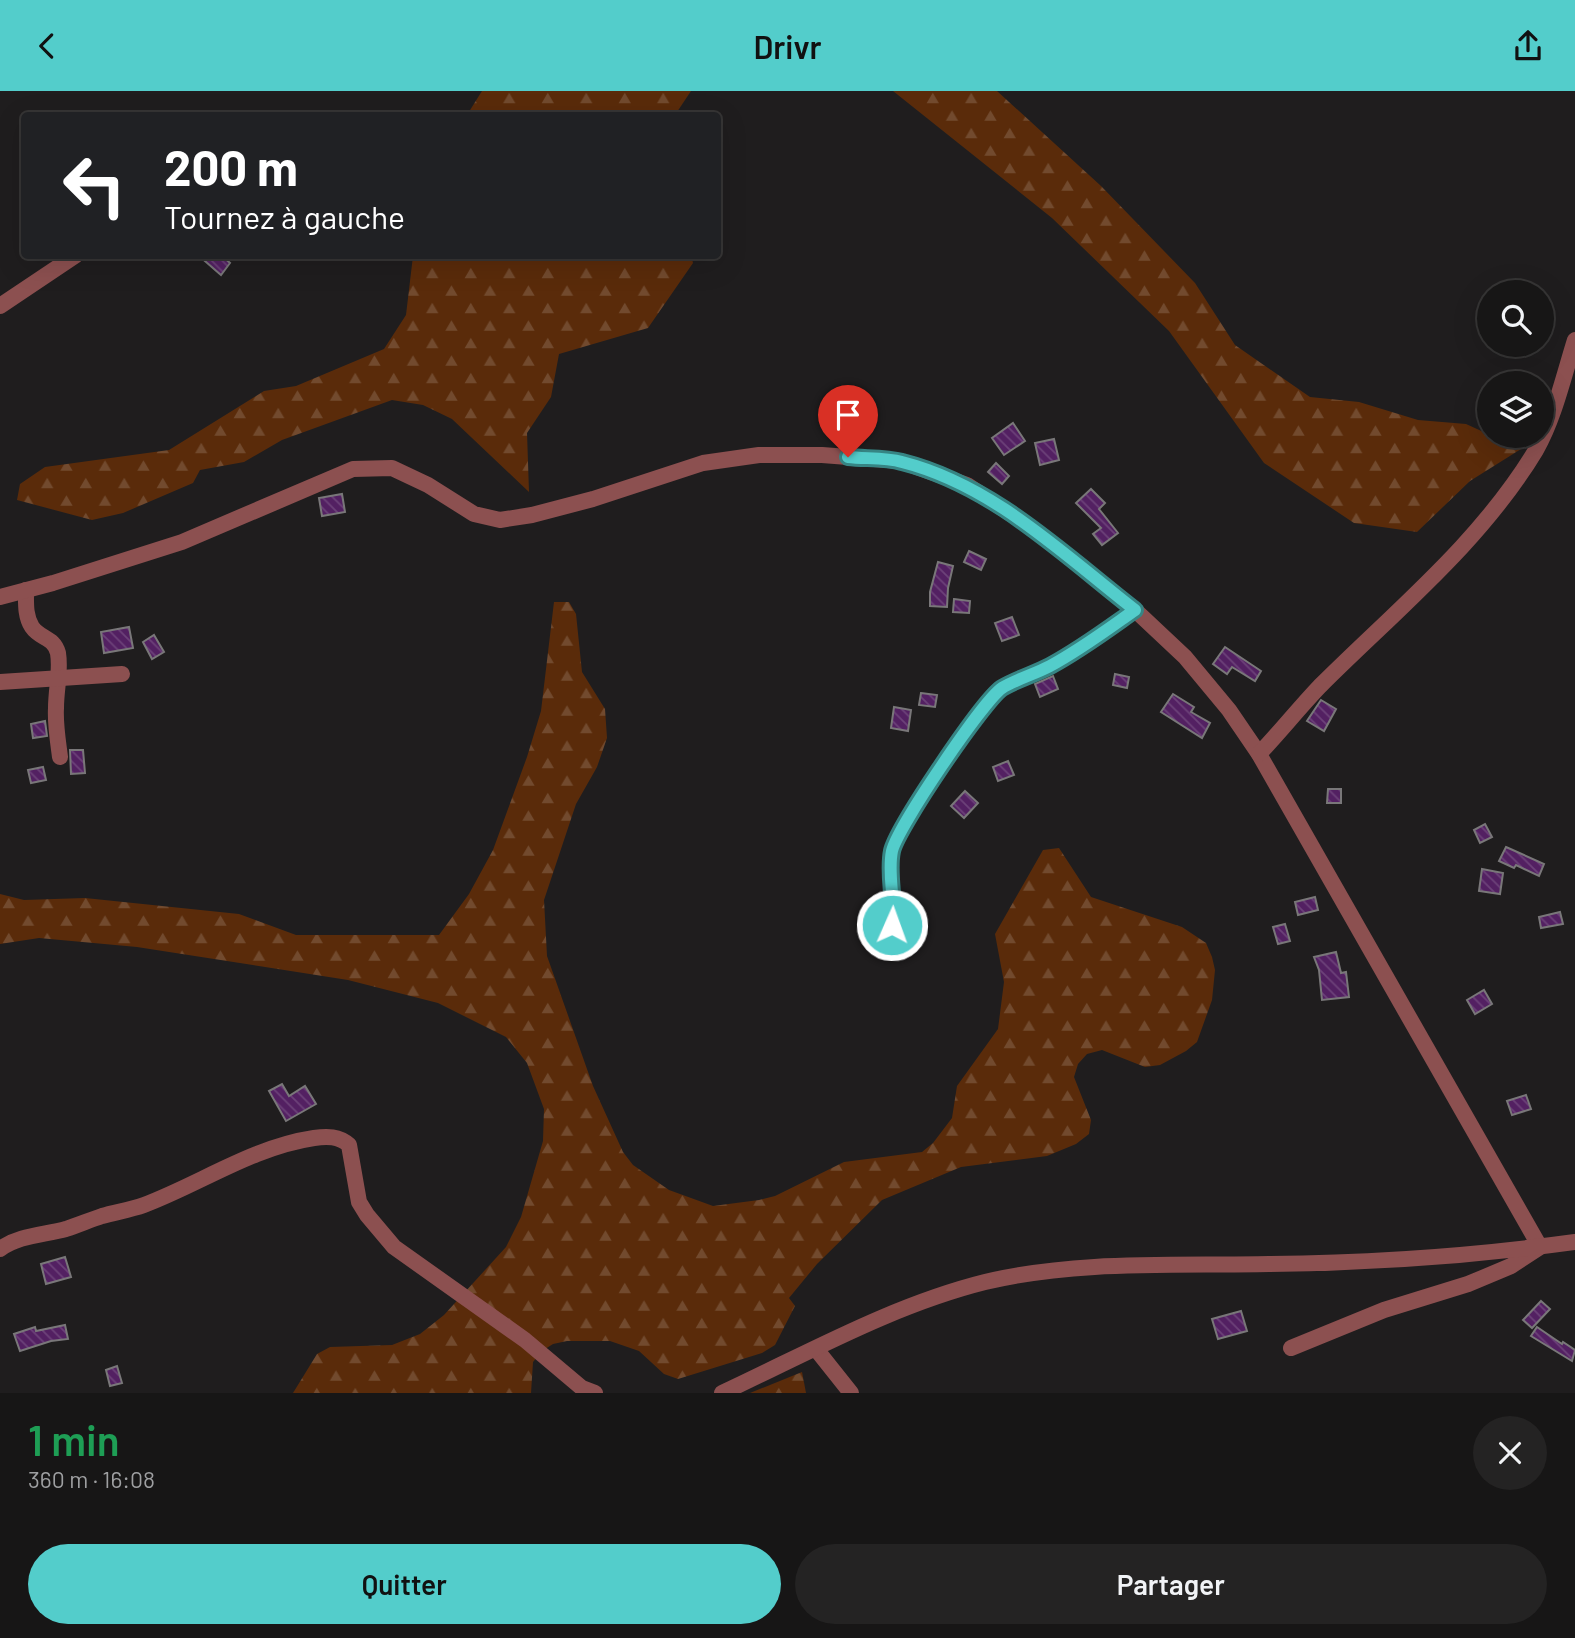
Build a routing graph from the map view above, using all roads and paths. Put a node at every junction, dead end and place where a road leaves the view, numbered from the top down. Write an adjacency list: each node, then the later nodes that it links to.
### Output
1 (70, 259): 2 (street)
2 (0, 306)
3 (1575, 340): 10 (street)
4 (26, 590): 5 (street); 6 (street); 8 (street)
5 (0, 597)
6 (1135, 610): 10 (street); 12 (street)
7 (122, 674): 8 (street)
8 (59, 678): 9 (street); 11 (street)
9 (0, 682)
10 (1259, 754): 14 (street)
11 (60, 757)
12 (892, 925)
13 (1575, 1242): 14 (street)
14 (1540, 1247): 16 (street); 17 (street)
15 (0, 1249): 18 (street)
16 (1291, 1348)
17 (816, 1349): 19 (street); 20 (street)
18 (595, 1393)
19 (722, 1393)
20 (851, 1393)

